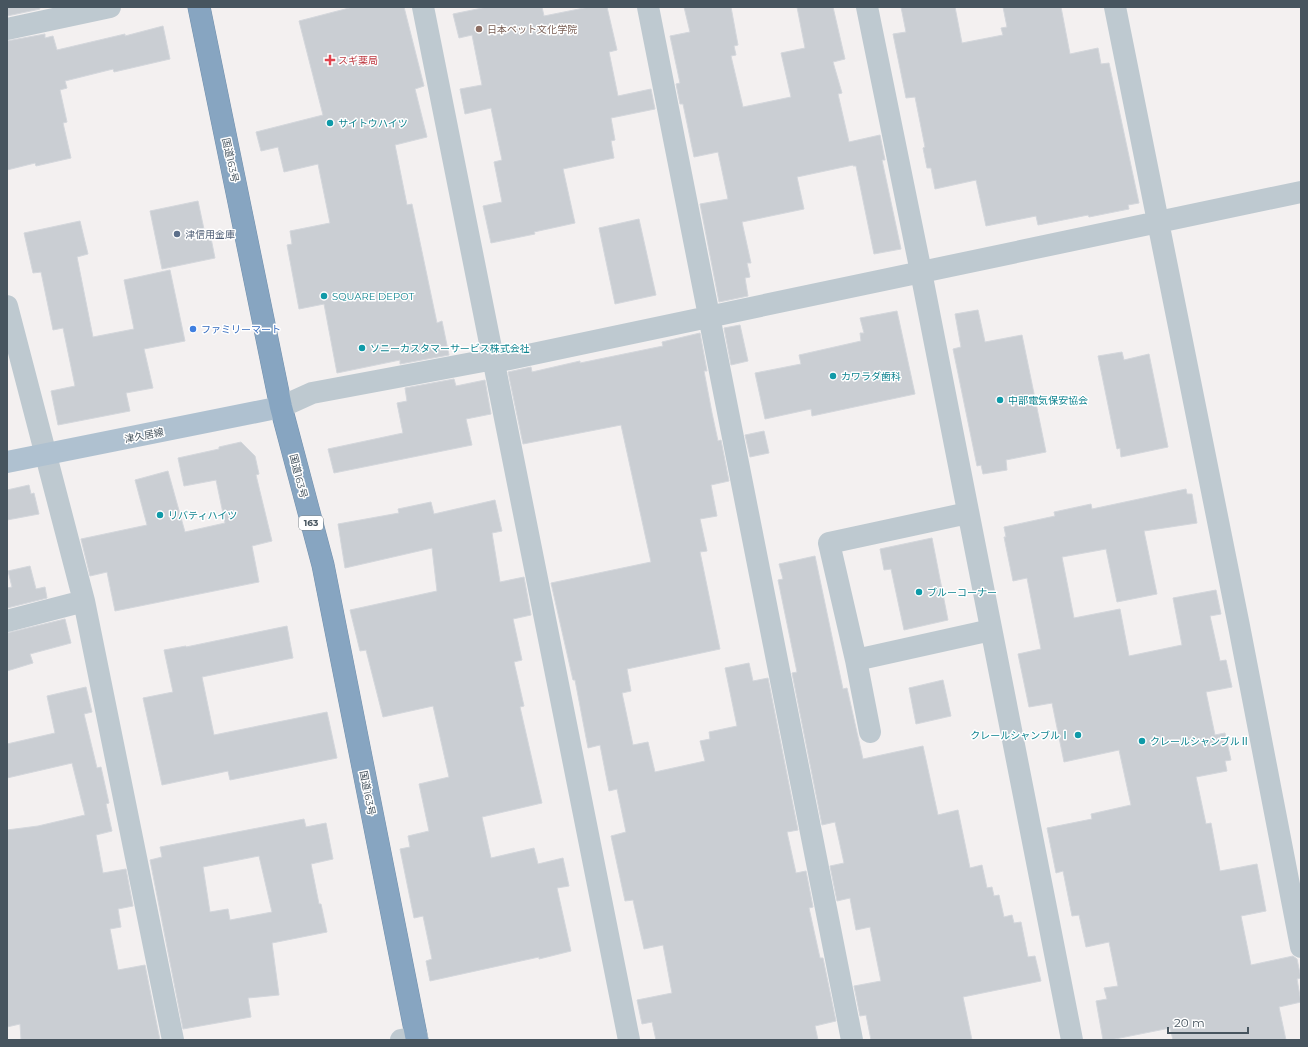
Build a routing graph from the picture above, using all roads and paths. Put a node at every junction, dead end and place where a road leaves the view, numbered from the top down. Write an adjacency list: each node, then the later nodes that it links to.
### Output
1 (110, 7): 7 (street)
2 (199, 7): 14 (highway, 国道163号 / 163)
3 (423, 7): 13 (street)
4 (648, 7): 12 (street)
5 (867, 7): 10 (street)
6 (1115, 7): 9 (street)
7 (7, 29)
8 (1301, 192): 9 (street)
9 (1158, 222): 10 (street); 23 (street)
10 (921, 272): 12 (street); 17 (street)
11 (7, 306): 15 (street)
12 (710, 317): 13 (street); 27 (street)
13 (494, 359): 14 (street); 26 (street)
14 (281, 407): 15 (main road, 津久居線); 24 (highway, 国道163号 / 163)
15 (46, 454): 16 (main road, 津久居線); 18 (street)
16 (7, 462)
17 (968, 513): 20 (street); 21 (street)
18 (84, 601): 19 (street); 25 (street)
19 (7, 621)
20 (991, 630): 21 (street); 28 (street)
21 (856, 660): 22 (street)
22 (870, 732)
23 (1301, 947)
24 (412, 1039)
25 (173, 1040)
26 (628, 1040)
27 (852, 1040)
28 (1072, 1040)

